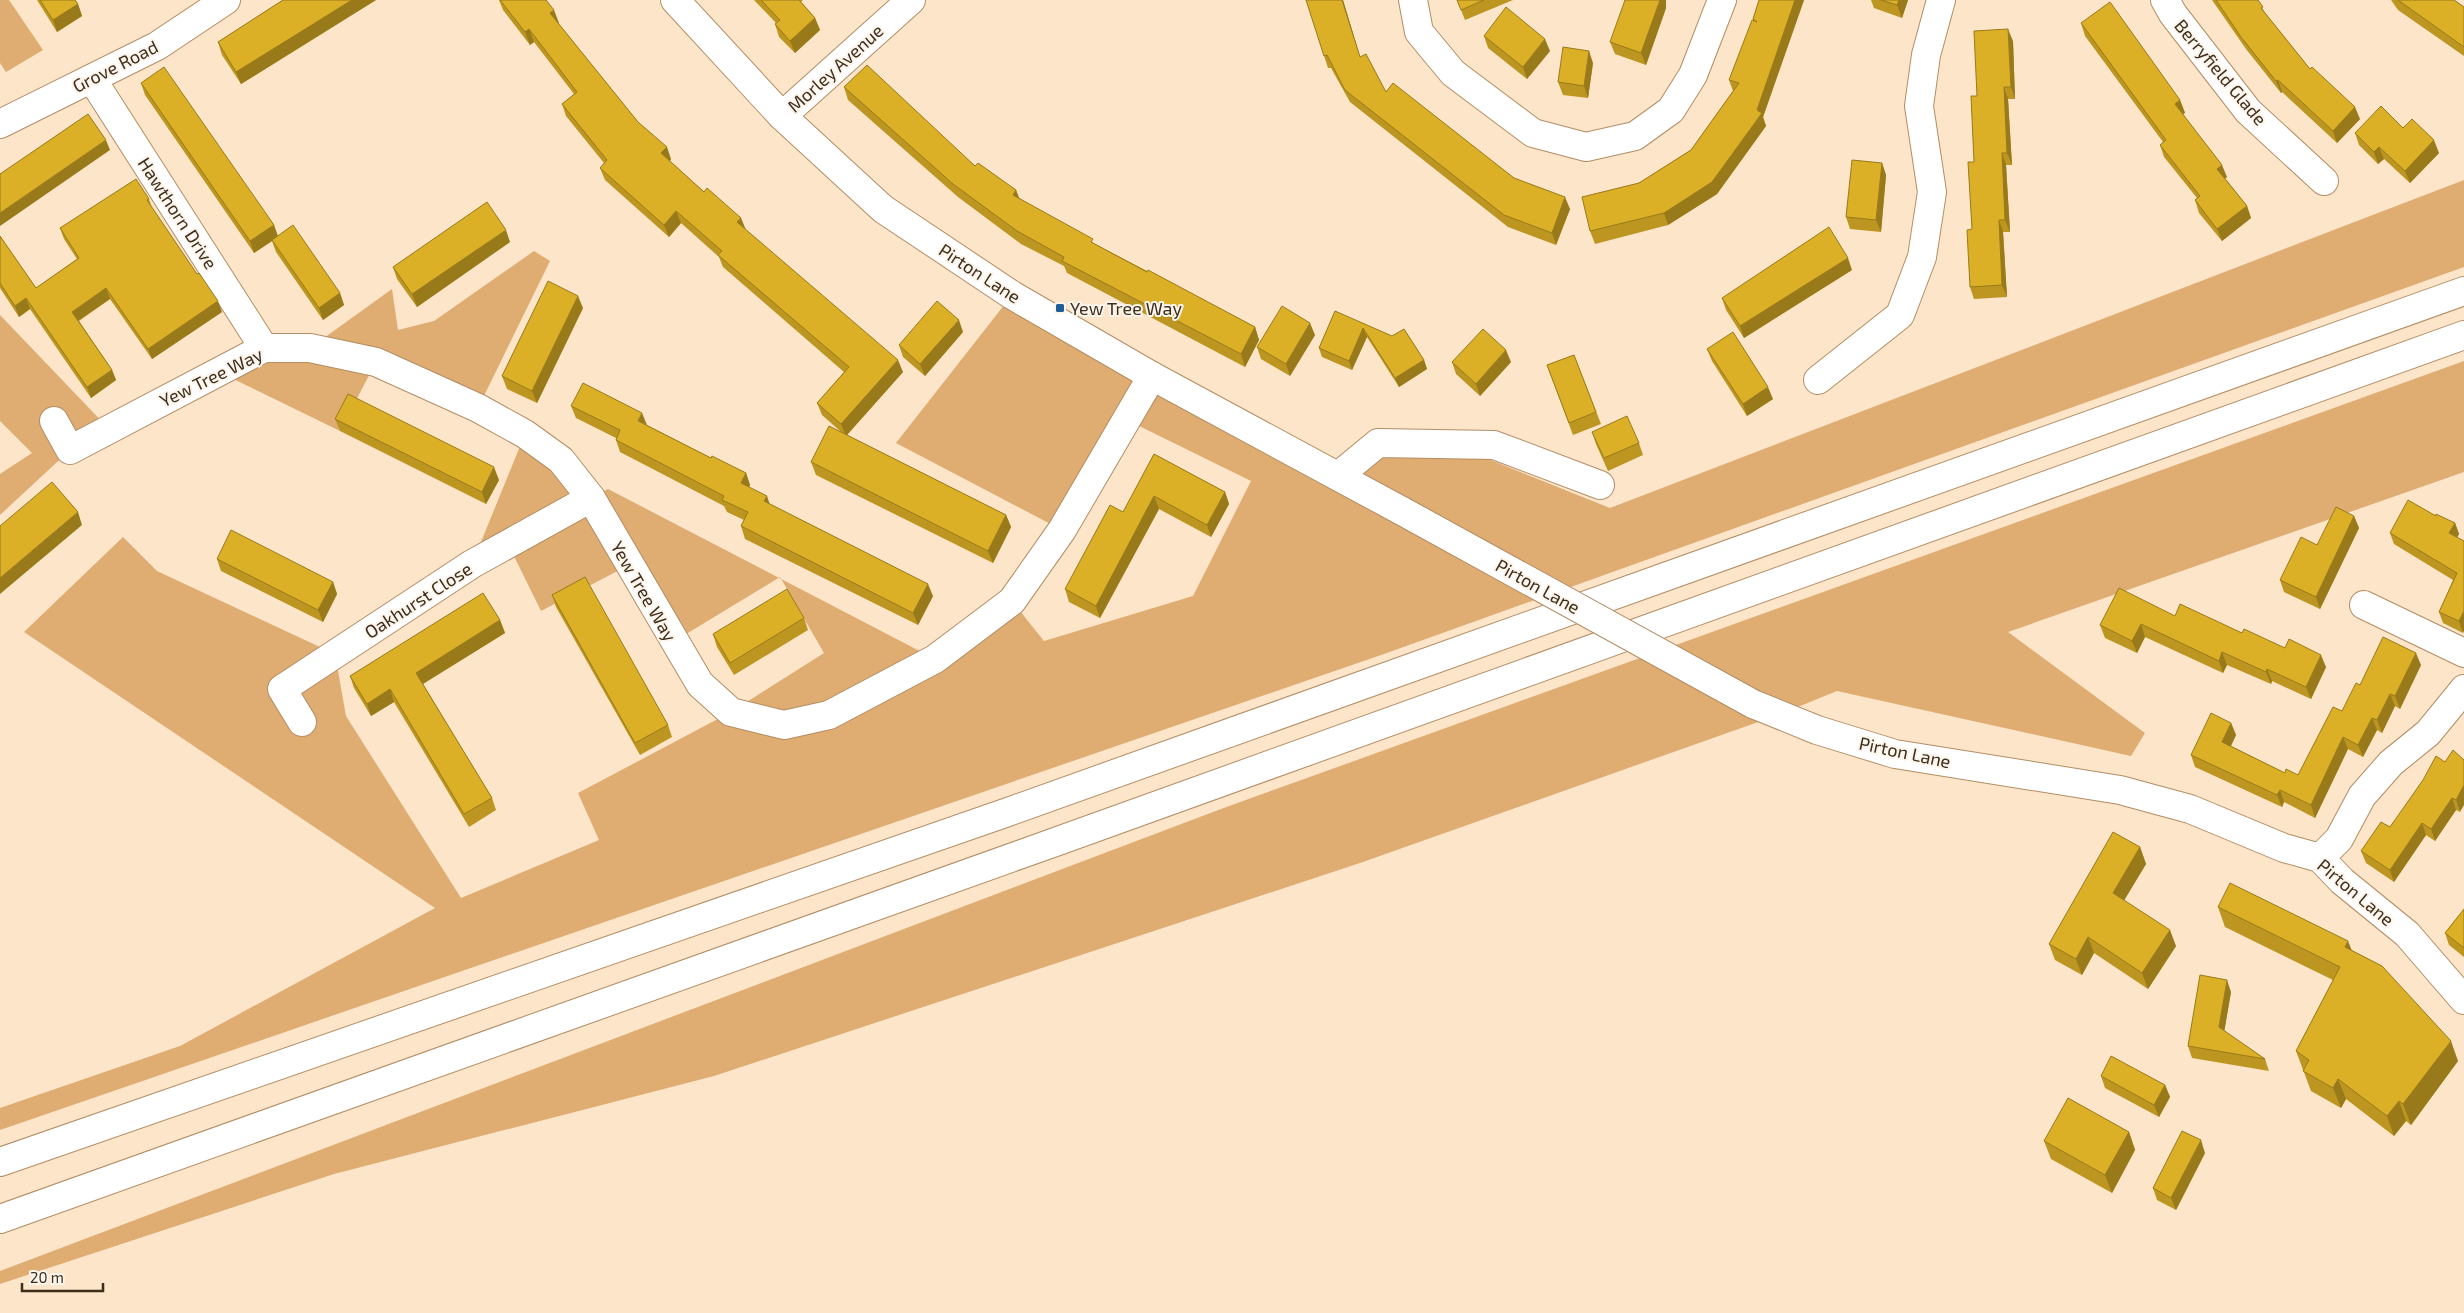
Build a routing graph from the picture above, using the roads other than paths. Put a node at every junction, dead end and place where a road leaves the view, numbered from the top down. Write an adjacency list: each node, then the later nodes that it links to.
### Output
1 (226, 0): 8 (main road, Grove Road)
2 (675, 0): 9 (main road, Pirton Lane)
3 (911, 0): 9 (main road, Morley Avenue)
4 (1413, 0): 5 (main road)
5 (1722, 0)
6 (1941, 0): 16 (main road)
7 (2165, 0): 11 (main road, Berryfield Glade)
8 (92, 79): 10 (main road, Grove Road); 14 (main road, Hawthorn Drive)
9 (782, 116): 15 (main road, Pirton Lane)
10 (0, 124)
11 (2324, 182)
12 (2464, 291): 27 (main road)
13 (2464, 335): 28 (main road)
14 (264, 348): 17 (main road, Yew Tree Way); 20 (main road, Yew Tree Way)
15 (1152, 376): 18 (main road, Pirton Lane); 20 (main road, Yew Tree Way)
16 (1818, 380)
17 (54, 422)
18 (1338, 476): 19 (main road); 25 (main road, Pirton Lane, bridge)
19 (1600, 485)
20 (591, 498): 24 (main road, Oakhurst Close)
21 (2364, 605): 22 (main road)
22 (2464, 653)
23 (2464, 689): 25 (main road)
24 (302, 722)
25 (2320, 858): 26 (main road, Pirton Lane)
26 (2464, 1000)
27 (0, 1162)
28 (0, 1219)

